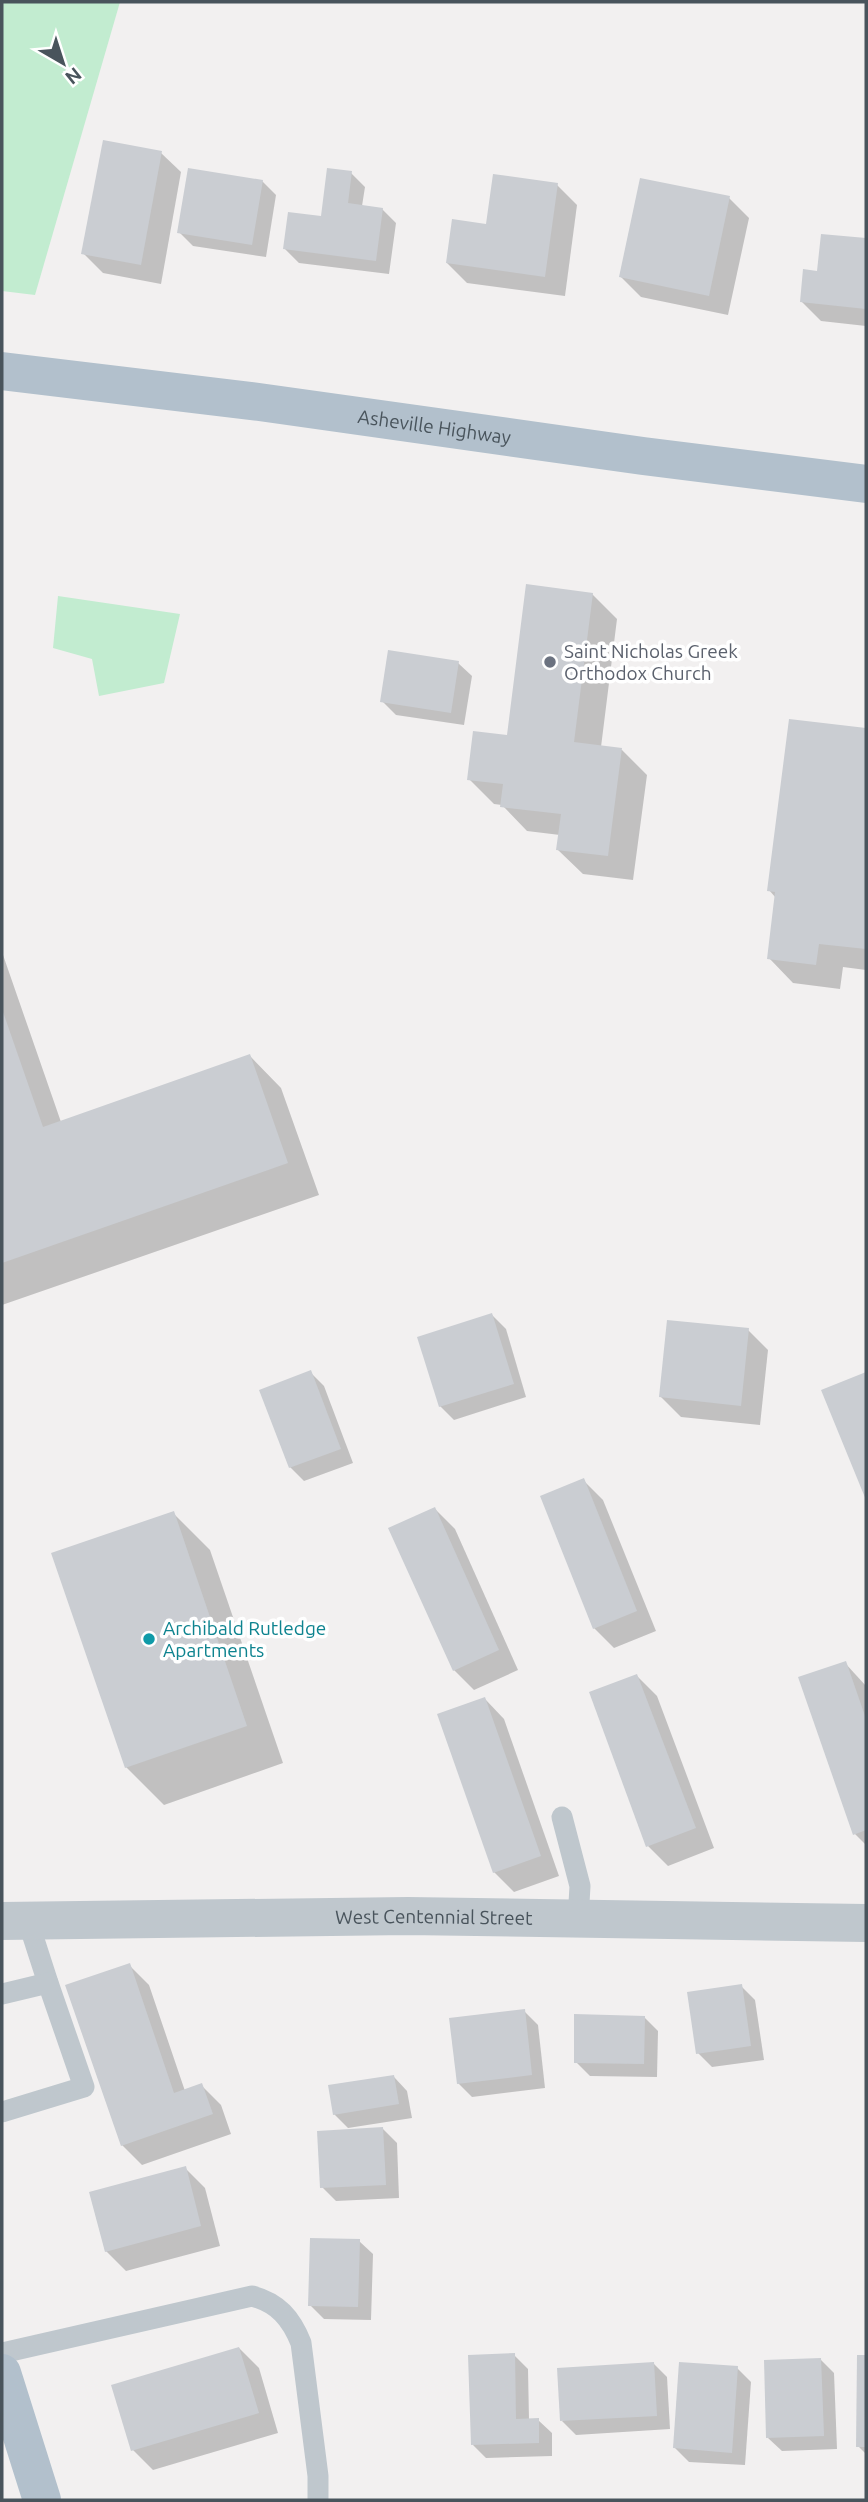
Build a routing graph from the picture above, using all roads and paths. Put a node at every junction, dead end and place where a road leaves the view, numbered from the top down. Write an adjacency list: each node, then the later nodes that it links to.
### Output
1 (2, 371): 2 (main road, Asheville Highway)
2 (866, 484)
3 (562, 1817): 4 (lane)
4 (578, 1920): 5 (street, West Centennial Street); 6 (street, West Centennial Street)
5 (15, 1921): 7 (lane)
6 (866, 1923)
7 (48, 1983): 8 (lane); 9 (lane)
8 (2, 1994)
9 (2, 2112)
10 (2, 2353): 13 (lane)
11 (2, 2373): 12 (main road)
12 (42, 2500)
13 (318, 2500)

